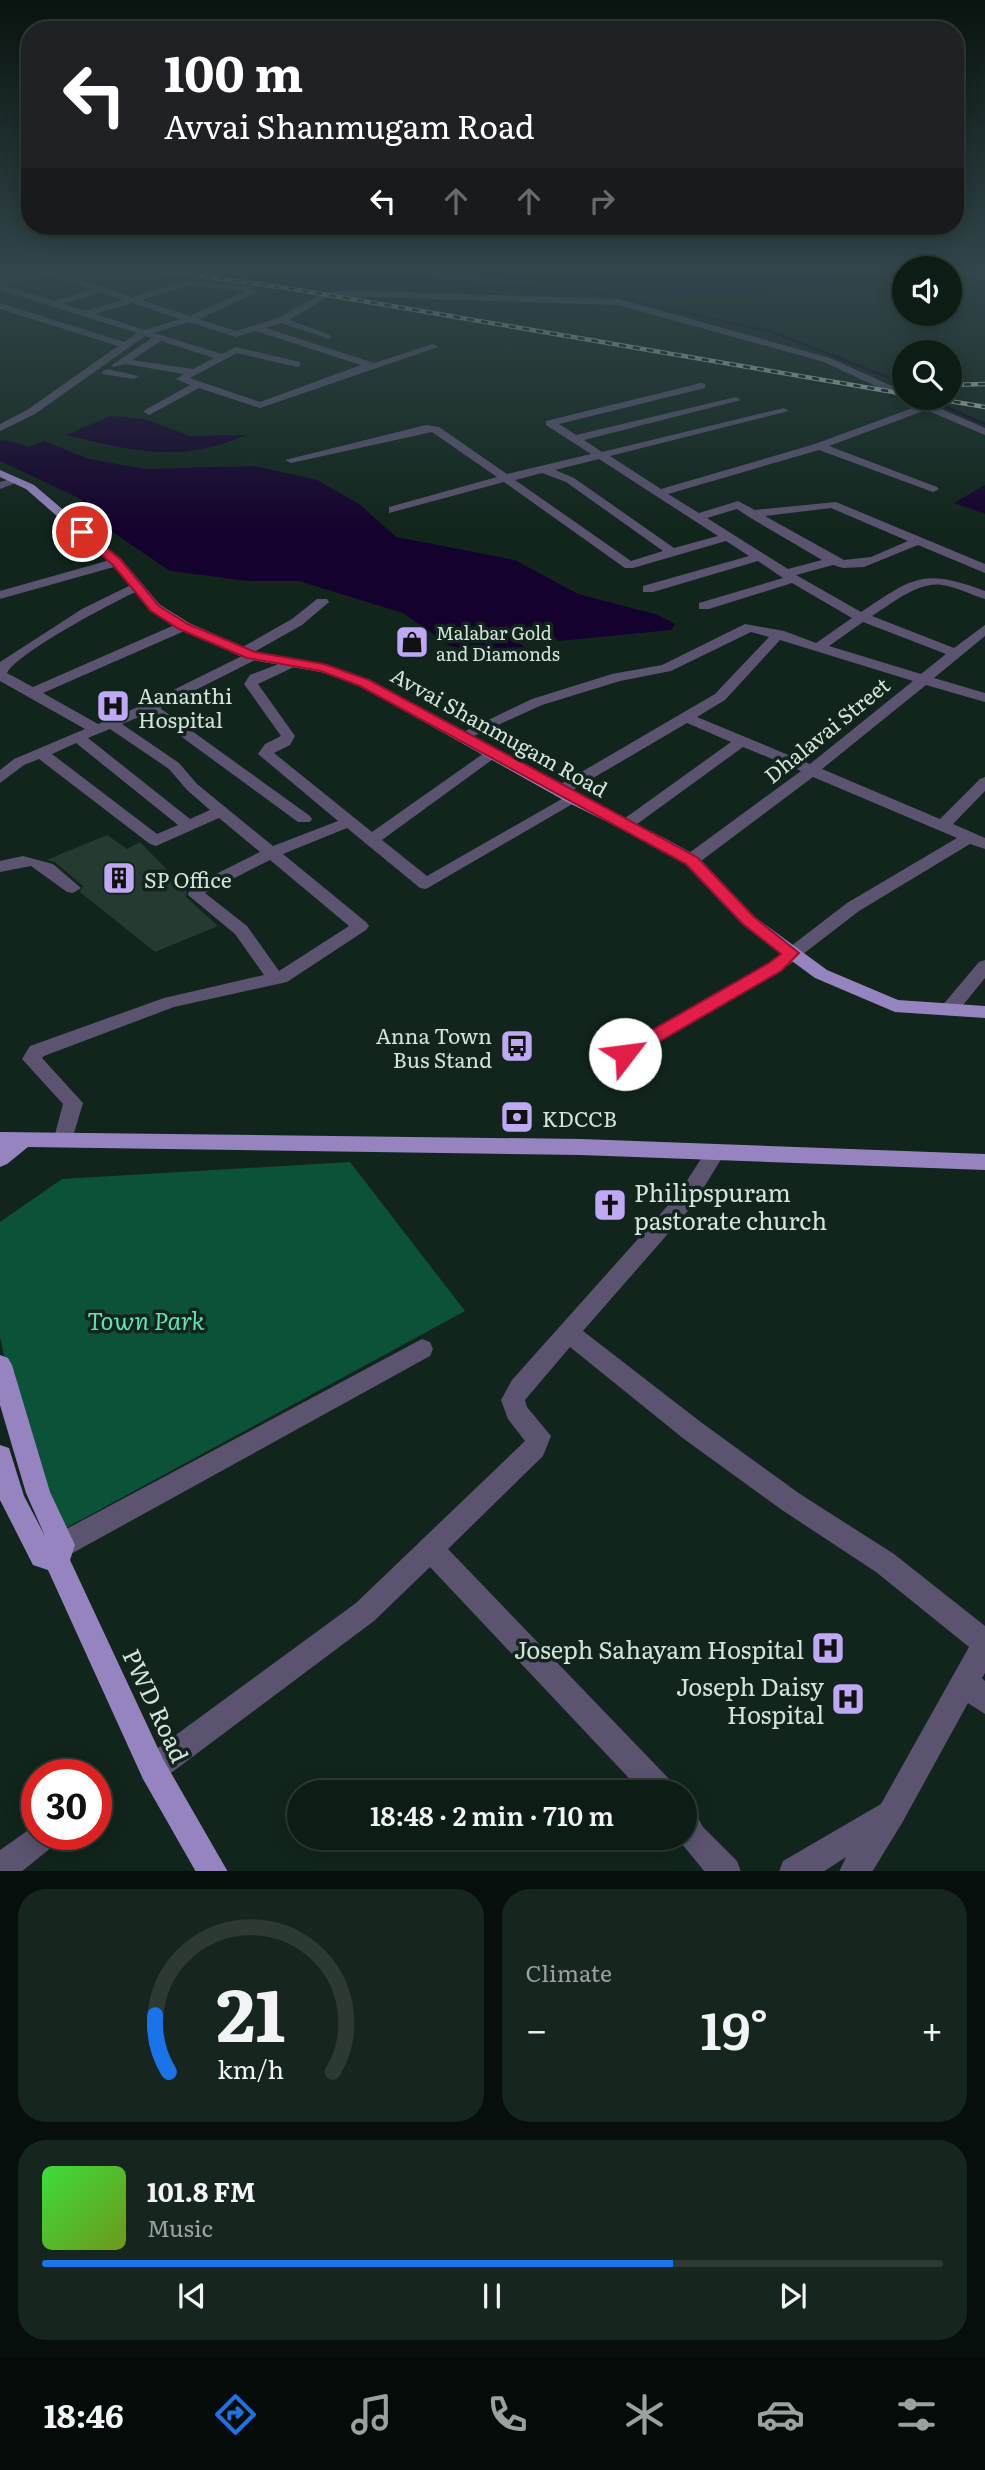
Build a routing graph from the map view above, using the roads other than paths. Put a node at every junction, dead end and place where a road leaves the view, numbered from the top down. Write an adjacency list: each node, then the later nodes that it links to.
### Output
1 (106, 358): 11 (street)
2 (126, 358): 8 (street)
3 (218, 358): 13 (street)
4 (275, 358): 9 (street)
5 (350, 358): 10 (street)
6 (403, 358): 10 (street)
7 (821, 358): 17 (street)
8 (122, 361): 12 (street); 13 (street)
9 (297, 364)
10 (370, 365): 15 (street)
11 (91, 370): 12 (street); 23 (street)
12 (107, 372): 14 (street)
13 (193, 372): 15 (street)
14 (134, 376)
15 (195, 386): 22 (street)
16 (701, 386): 25 (street)
17 (892, 390)
18 (736, 400): 25 (street)
19 (913, 410): 26 (street)
20 (937, 410): 24 (street)
21 (783, 411): 27 (street)
22 (149, 412)
23 (0, 428)
24 (985, 432)
25 (574, 439): 27 (street)
26 (819, 446): 34 (street); 35 (street)
27 (600, 456): 29 (street); 35 (street)
28 (291, 460): 31 (street)
29 (543, 469): 31 (street); 41 (street)
30 (0, 473): 32 (main road, Avvai Shanmugam Road)
31 (508, 478): 36 (street); 41 (street)
32 (15, 481): 33 (street); 44 (main road, Avvai Shanmugam Road)
33 (0, 486)
34 (933, 489)
35 (657, 494): 38 (street)
36 (393, 510)
37 (753, 514): 38 (street); 40 (street); 43 (street)
38 (696, 518): 39 (street)
39 (727, 537): 41 (street); 42 (street)
40 (917, 541): 43 (street); 45 (street)
41 (673, 553)
42 (759, 557): 46 (street); 48 (street)
43 (832, 561): 46 (street)
44 (117, 562): 47 (main road, Avvai Shanmugam Road); 49 (street)
45 (985, 569)
46 (789, 576): 52 (street); 53 (street)
47 (135, 587): 54 (main road, Avvai Shanmugam Road); 61 (street)
48 (648, 589)
49 (0, 595)
50 (985, 595): 53 (street)
51 (322, 602): 59 (street)
52 (704, 606)
53 (860, 617): 57 (street); 58 (street)
54 (184, 626): 59 (main road, Avvai Shanmugam Road); 63 (street)
55 (985, 629): 58 (street, Dhalavai Street)
56 (779, 634): 57 (street); 66 (street); 68 (street)
57 (819, 647): 62 (street)
58 (953, 652): 62 (street, Dhalavai Street)
59 (248, 654): 60 (main road, Avvai Shanmugam Road); 65 (street)
60 (289, 664): 68 (main road, Avvai Shanmugam Road); 81 (street)
61 (0, 674): 63 (street)
62 (921, 678): 64 (street); 75 (street, Dhalavai Street)
63 (34, 692): 67 (street)
64 (985, 698)
65 (150, 707): 67 (street); 80 (street)
66 (688, 718): 70 (street); 78 (street)
67 (105, 727): 69 (street); 79 (street)
68 (461, 736): 72 (main road, Avvai Shanmugam Road)
69 (79, 738): 71 (street); 83 (street)
70 (740, 742): 75 (street); 82 (street)
71 (41, 753): 73 (street); 83 (street)
72 (492, 754): 78 (main road, Avvai Shanmugam Road); 85 (street)
73 (19, 762): 74 (street); 76 (street)
74 (0, 768)
75 (811, 771): 84 (street); 88 (street, Dhalavai Street)
76 (0, 778)
77 (985, 782): 84 (street)
78 (567, 795): 82 (main road, Avvai Shanmugam Road); 85 (street)
79 (223, 810): 83 (street); 87 (street)
80 (304, 819)
81 (349, 822): 85 (street); 87 (street)
82 (627, 824): 88 (main road, Avvai Shanmugam Road)
83 (189, 826)
84 (942, 826): 86 (street)
85 (370, 841)
86 (977, 841): 91 (street)
87 (273, 852): 93 (street); 93 (street)
88 (691, 860): 91 (main road, Avvai Shanmugam Road)
89 (0, 867): 90 (street)
90 (73, 888)
91 (791, 953): 94 (main road, Avvai Shanmugam Road); 96 (street)
92 (985, 966): 94 (street)
93 (275, 978): 97 (street)
94 (948, 1011): 95 (main road, Avvai Shanmugam Road)
95 (985, 1012)
96 (625, 1054)
97 (64, 1138): 99 (main road); 100 (main road)
98 (0, 1139): 99 (main road)
99 (24, 1139): 101 (main road)
100 (715, 1153): 102 (main road); 103 (street)
101 (0, 1159)
102 (985, 1163)
103 (570, 1334): 108 (street); 110 (street)
104 (422, 1349): 109 (street)
105 (0, 1366): 109 (main road, PWD Road)
106 (0, 1456): 107 (main road, PWD Road)
107 (6, 1493): 109 (main road, PWD Road)
108 (430, 1549): 113 (street); 114 (street)
109 (54, 1554): 113 (main road, PWD Road)
110 (985, 1644): 111 (street)
111 (964, 1680): 112 (street); 115 (street)
112 (985, 1700)
113 (153, 1769): 119 (main road, PWD Road)
114 (651, 1780)
115 (892, 1813): 121 (street); 122 (street)
116 (697, 1841): 120 (street)
117 (24, 1850): 118 (street)
118 (0, 1868)
119 (213, 1871)
120 (726, 1871)
121 (794, 1871)
122 (854, 1871)

